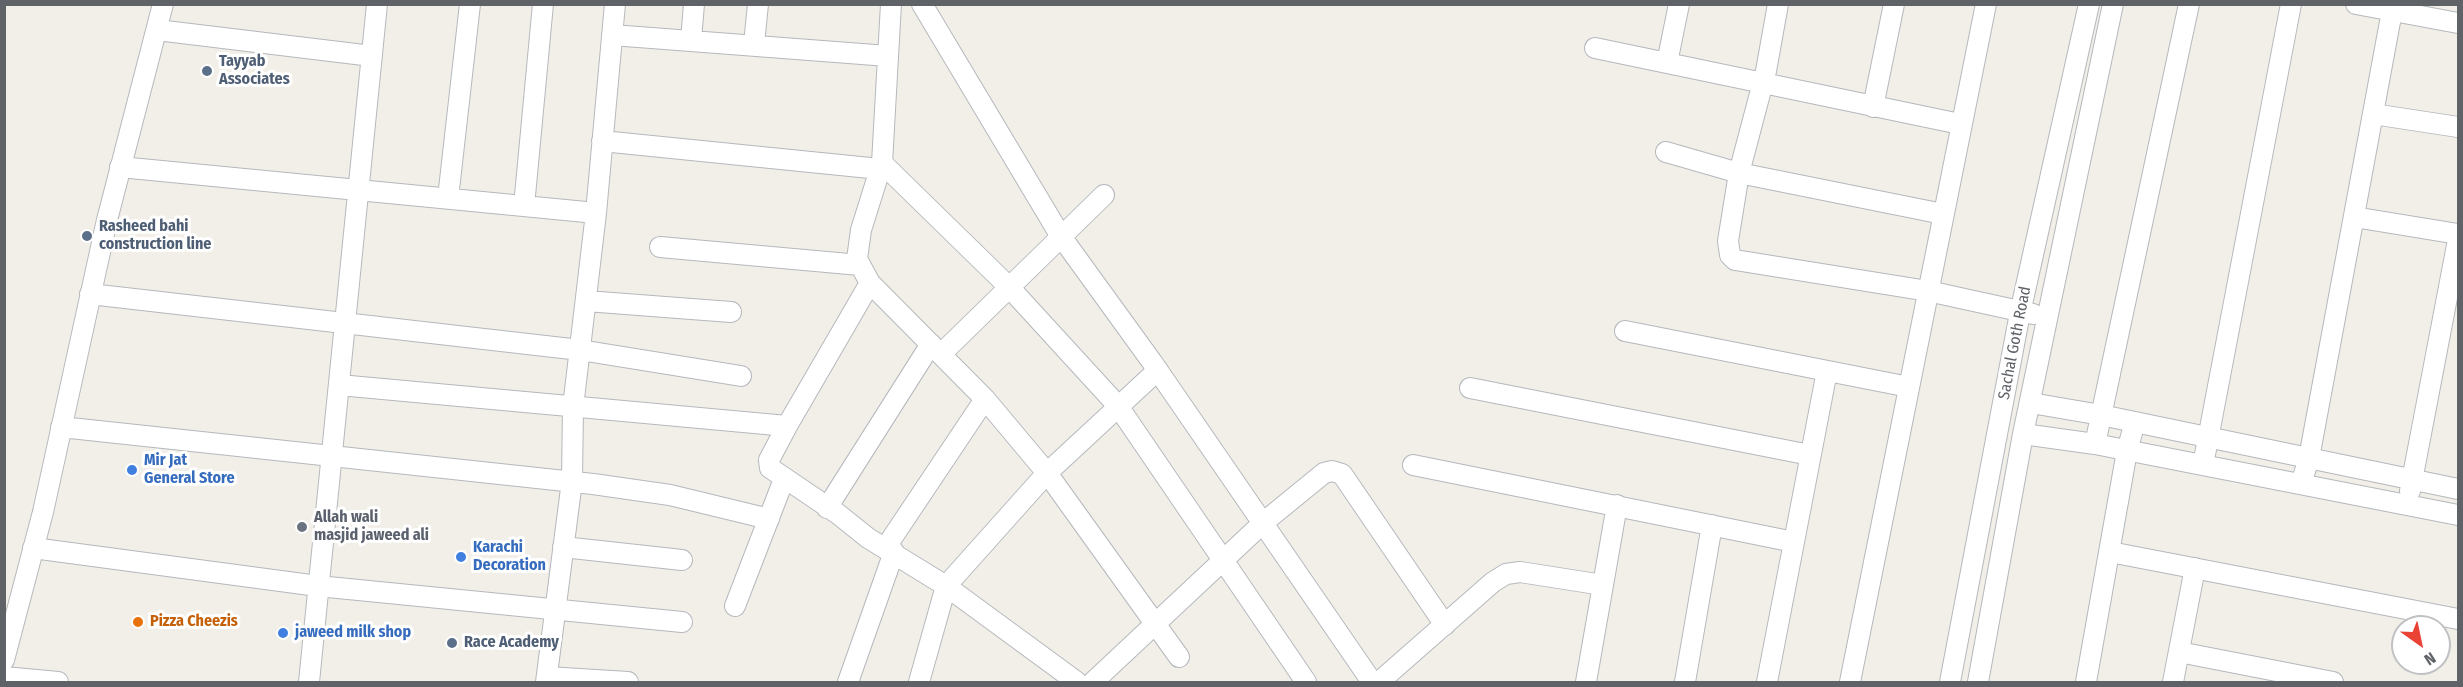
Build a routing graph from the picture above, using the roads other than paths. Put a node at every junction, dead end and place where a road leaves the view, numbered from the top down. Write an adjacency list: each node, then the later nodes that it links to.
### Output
1 (163, 4): 21 (street)
2 (377, 4): 26 (street)
3 (470, 4): 41 (street)
4 (543, 4): 42 (street)
5 (615, 4): 22 (street)
6 (694, 4): 23 (street)
7 (758, 4): 24 (street)
8 (891, 4): 27 (street)
9 (922, 4): 47 (street)
10 (1679, 4): 28 (street)
11 (1778, 4): 29 (street)
12 (1894, 4): 30 (street)
13 (1986, 4): 32 (street)
14 (2089, 4): 57 (street, Sachal Goth Road)
15 (2113, 4): 58 (street, Sachal Goth Road)
16 (2189, 4): 74 (street)
17 (2291, 4): 79 (street)
18 (2356, 4): 19 (street)
19 (2392, 11): 20 (street); 31 (street)
20 (2458, 23)
21 (157, 30): 26 (street); 37 (street)
22 (612, 35): 23 (street); 34 (street)
23 (691, 40): 24 (street)
24 (753, 44): 27 (street)
25 (1595, 48): 28 (street)
26 (372, 56): 39 (street)
27 (888, 56): 36 (street)
28 (1667, 63): 29 (street)
29 (1762, 84): 30 (street); 38 (street)
30 (1873, 107): 32 (street)
31 (2373, 114): 33 (street); 45 (street)
32 (1960, 124): 44 (street)
33 (2458, 127)
34 (602, 141): 36 (street); 43 (street)
35 (1666, 152): 38 (street)
36 (881, 166): 50 (street); 52 (street)
37 (120, 167): 39 (street); 54 (street)
38 (1739, 174): 44 (street); 53 (street)
39 (361, 189): 41 (street); 59 (street)
40 (1104, 195): 47 (street)
41 (448, 198): 42 (street)
42 (524, 206): 43 (street)
43 (596, 213): 55 (street)
44 (1943, 214): 53 (street)
45 (2354, 218): 46 (street); 84 (street)
46 (2458, 234)
47 (1060, 235): 52 (street); 64 (street)
48 (2458, 240): 61 (street)
49 (660, 247): 50 (street)
50 (860, 265): 51 (street)
51 (870, 283): 62 (street); 76 (street)
52 (1009, 287): 62 (street); 73 (street)
53 (1928, 291): 57 (street); 68 (street)
54 (90, 294): 59 (street); 77 (street)
55 (585, 301): 56 (street); 63 (street)
56 (731, 312)
57 (2020, 313): 58 (street); 136 (street, Sachal Goth Road)
58 (2047, 316): 71 (street, Sachal Goth Road)
59 (346, 323): 63 (street); 67 (street)
60 (1625, 331): 65 (street)
61 (2449, 338): 89 (street)
62 (936, 349): 70 (street); 95 (street)
63 (580, 351): 66 (street); 72 (street)
64 (1158, 370): 73 (street); 98 (street)
65 (1827, 371): 68 (street); 83 (street)
66 (741, 376)
67 (339, 385): 72 (street); 82 (street)
68 (1909, 387): 135 (street)
69 (1470, 388): 83 (street)
70 (985, 399): 87 (street); 103 (street)
71 (2031, 403): 74 (street); 78 (street, Sachal Goth Road)
72 (573, 406): 76 (street); 90 (street)
73 (1118, 406): 87 (street); 105 (street)
74 (2101, 415): 75 (street); 80 (street)
75 (2135, 422): 79 (street); 81 (street)
76 (787, 426): 88 (street)
77 (61, 427): 82 (street); 102 (street)
78 (2023, 434): 80 (street); 137 (street, Sachal Goth Road)
79 (2208, 437): 84 (street); 86 (street)
80 (2095, 444): 81 (street)
81 (2127, 451): 86 (street); 104 (street)
82 (330, 455): 90 (street); 109 (street)
83 (1810, 455): 100 (street)
84 (2308, 458): 89 (street); 91 (street)
85 (1413, 465): 93 (street)
86 (2203, 465): 91 (street)
87 (1047, 473): 110 (street); 115 (street)
88 (784, 479): 95 (street); 97 (street)
89 (2411, 479): 92 (street); 94 (street)
90 (572, 481): 97 (street); 101 (street)
91 (2301, 484): 94 (street)
92 (2458, 489)
93 (1617, 505): 99 (street); 108 (street)
94 (2408, 505): 96 (street)
95 (827, 508): 103 (street)
96 (2458, 515)
97 (769, 519): 111 (street)
98 (1264, 522): 105 (street); 116 (street); 130 (street)
99 (1712, 525): 100 (street); 133 (street)
100 (1794, 542): 134 (street)
101 (563, 547): 106 (street); 112 (street)
102 (33, 548): 109 (street); 119 (street)
103 (890, 550): 110 (street); 125 (street)
104 (2110, 552): 107 (street); 138 (street)
105 (1222, 559): 115 (street); 129 (street)
106 (682, 560)
107 (2195, 568): 113 (street); 117 (street)
108 (1603, 585): 116 (street); 132 (street)
109 (318, 586): 112 (street); 123 (street)
110 (946, 586): 126 (street); 127 (street)
111 (735, 606)
112 (554, 610): 114 (street); 121 (street)
113 (2458, 619)
114 (682, 622)
115 (1155, 623): 118 (street); 128 (street)
116 (1445, 625): 131 (street)
117 (2179, 652): 139 (street); 140 (street)
118 (1179, 657)
119 (4, 660)
120 (4, 677): 122 (street)
121 (547, 680): 124 (street)
122 (58, 682)
123 (309, 682)
124 (628, 682)
125 (848, 682)
126 (919, 682)
127 (1077, 682)
128 (1093, 682)
129 (1306, 682)
130 (1372, 682)
131 (1379, 682)
132 (1586, 682)
133 (1685, 682)
134 (1767, 682)
135 (1850, 682)
136 (1950, 682)
137 (1978, 682)
138 (2086, 682)
139 (2173, 682)
140 (2333, 682)

